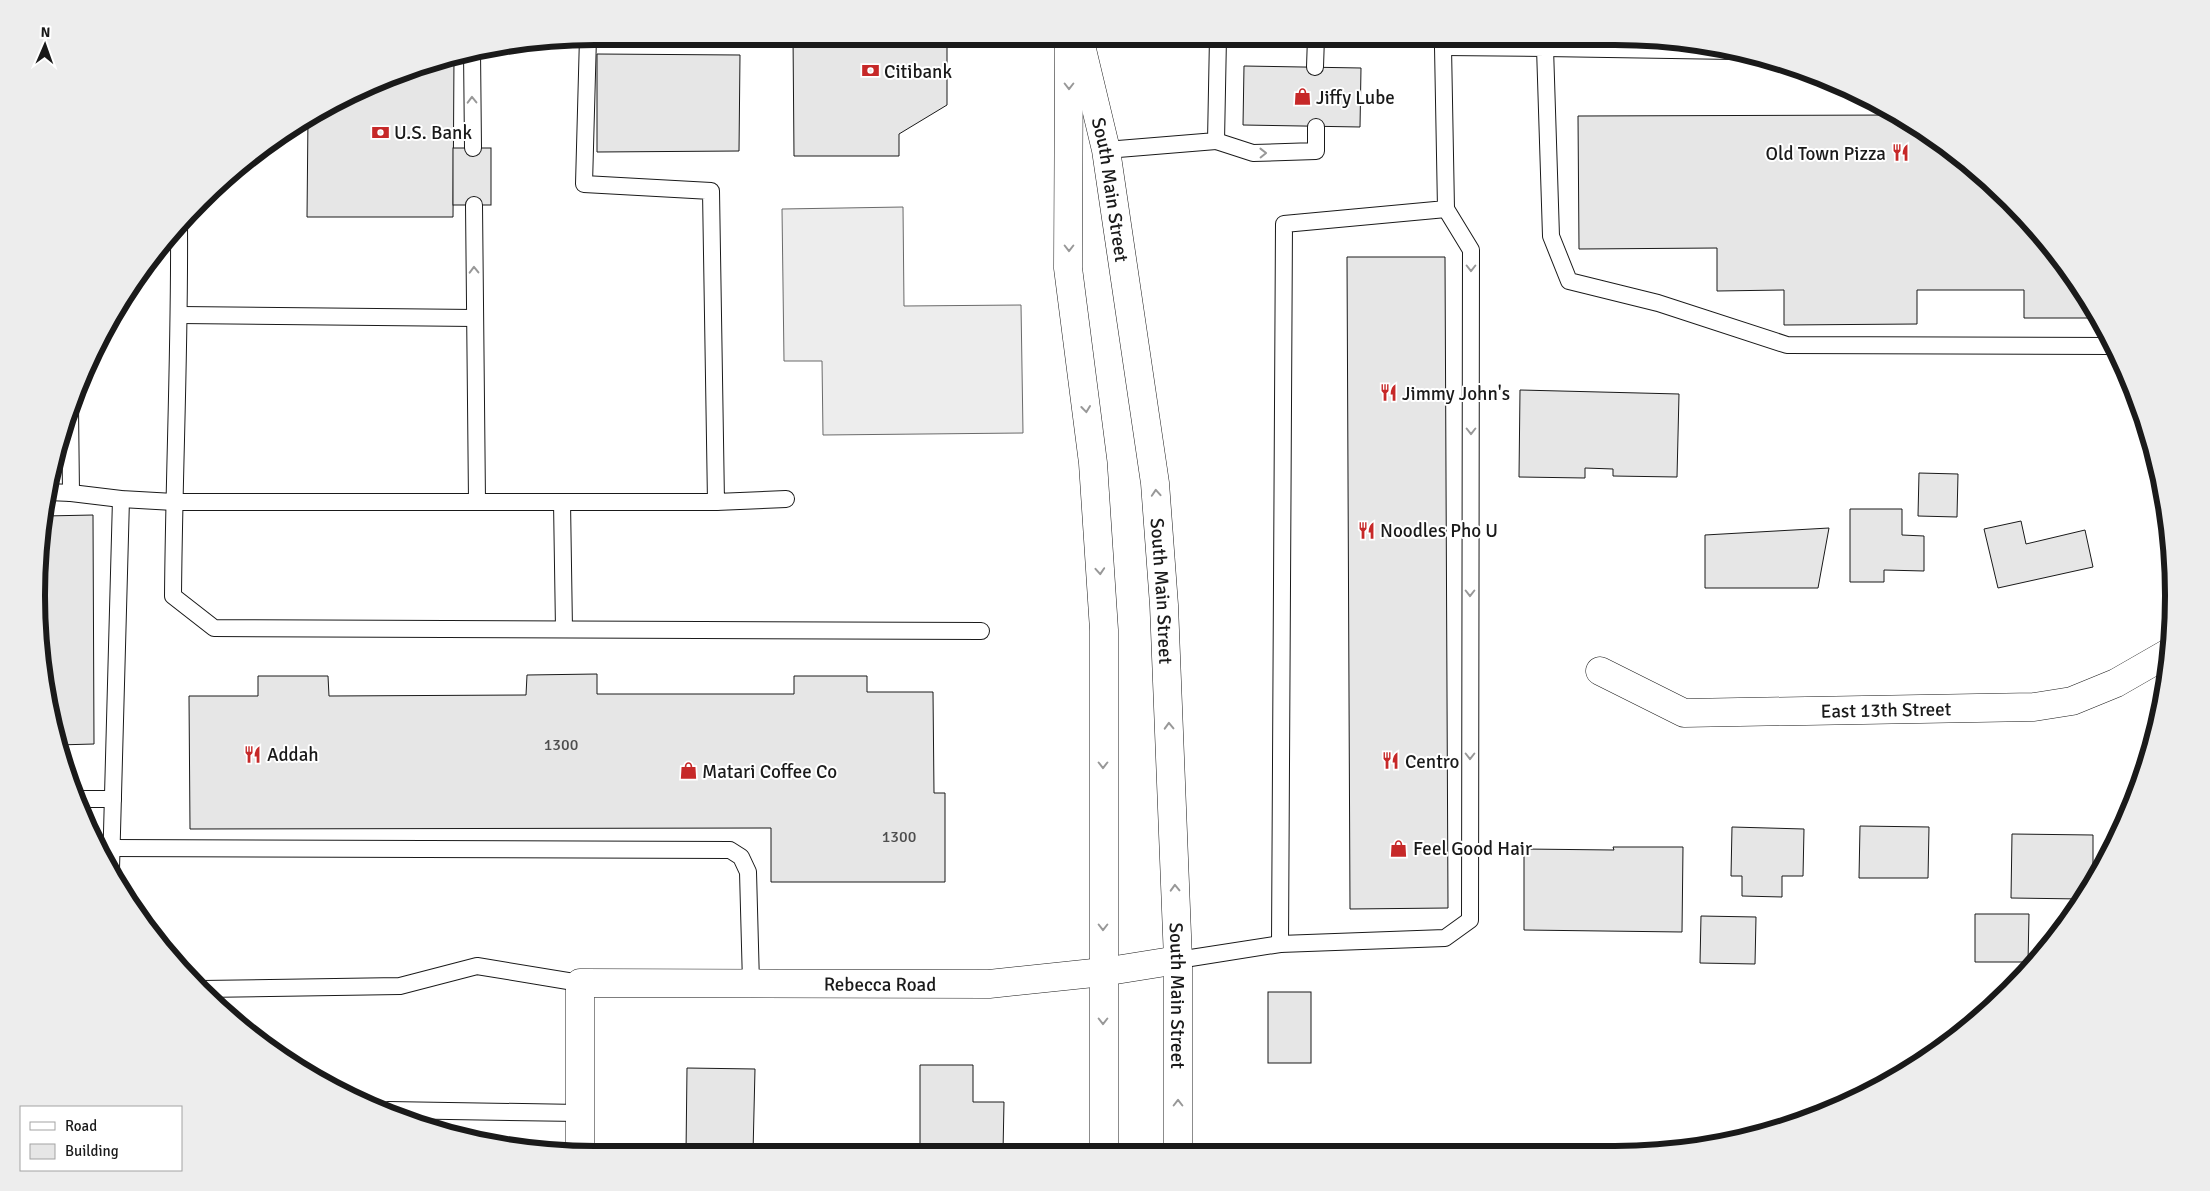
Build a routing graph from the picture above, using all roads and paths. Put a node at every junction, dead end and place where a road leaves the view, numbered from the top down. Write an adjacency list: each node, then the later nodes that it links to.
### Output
1 (588, 45): 30 (lane)
2 (1070, 45): 41 (street, South Main Street, one-way to 41)
3 (1081, 45): 15 (street, South Main Street)
4 (1218, 45): 13 (lane)
5 (1316, 45): 11 (lane)
6 (1443, 45): 17 (lane)
7 (1545, 45): 21 (lane)
8 (1608, 45): 9 (lane)
9 (1667, 48)
10 (472, 60): 14 (lane, one-way to 10)
11 (1315, 67)
12 (1316, 127): 13 (lane, one-way to 12)
13 (1216, 140): 15 (lane)
14 (473, 148)
15 (1106, 150): 40 (street, South Main Street, one-way to 15)
16 (474, 205): 20 (lane, one-way to 16)
17 (1446, 209): 39 (lane); 39 (lane, one-way to 39)
18 (179, 236): 19 (lane)
19 (180, 315): 20 (lane); 28 (lane)
20 (475, 318): 27 (lane)
21 (2105, 346)
22 (70, 432): 24 (lane)
23 (55, 492): 24 (lane)
24 (71, 493): 25 (lane)
25 (121, 499): 28 (lane); 36 (lane)
26 (786, 499): 30 (lane)
27 (477, 501): 28 (lane); 29 (lane)
28 (174, 502): 31 (lane)
29 (562, 502): 30 (lane); 31 (lane)
30 (716, 502)
31 (564, 629): 32 (lane)
32 (981, 631)
33 (2161, 657): 34 (street, East 13th Street)
34 (1600, 671)
35 (84, 799): 36 (lane)
36 (113, 799): 37 (lane)
37 (111, 848): 38 (lane); 43 (lane)
38 (111, 856)
39 (1280, 944): 40 (lane)
40 (1178, 960): 41 (street, Rebecca Road); 49 (street, South Main Street, one-way to 40)
41 (1103, 972): 43 (street, Rebecca Road); 48 (street, South Main Street, one-way to 48)
42 (580, 983): 43 (street, Rebecca Road); 44 (lane); 46 (street)
43 (751, 983)
44 (210, 989)
45 (401, 1110): 46 (lane)
46 (580, 1113): 47 (street)
47 (580, 1146)
48 (1104, 1146)
49 (1178, 1146)

